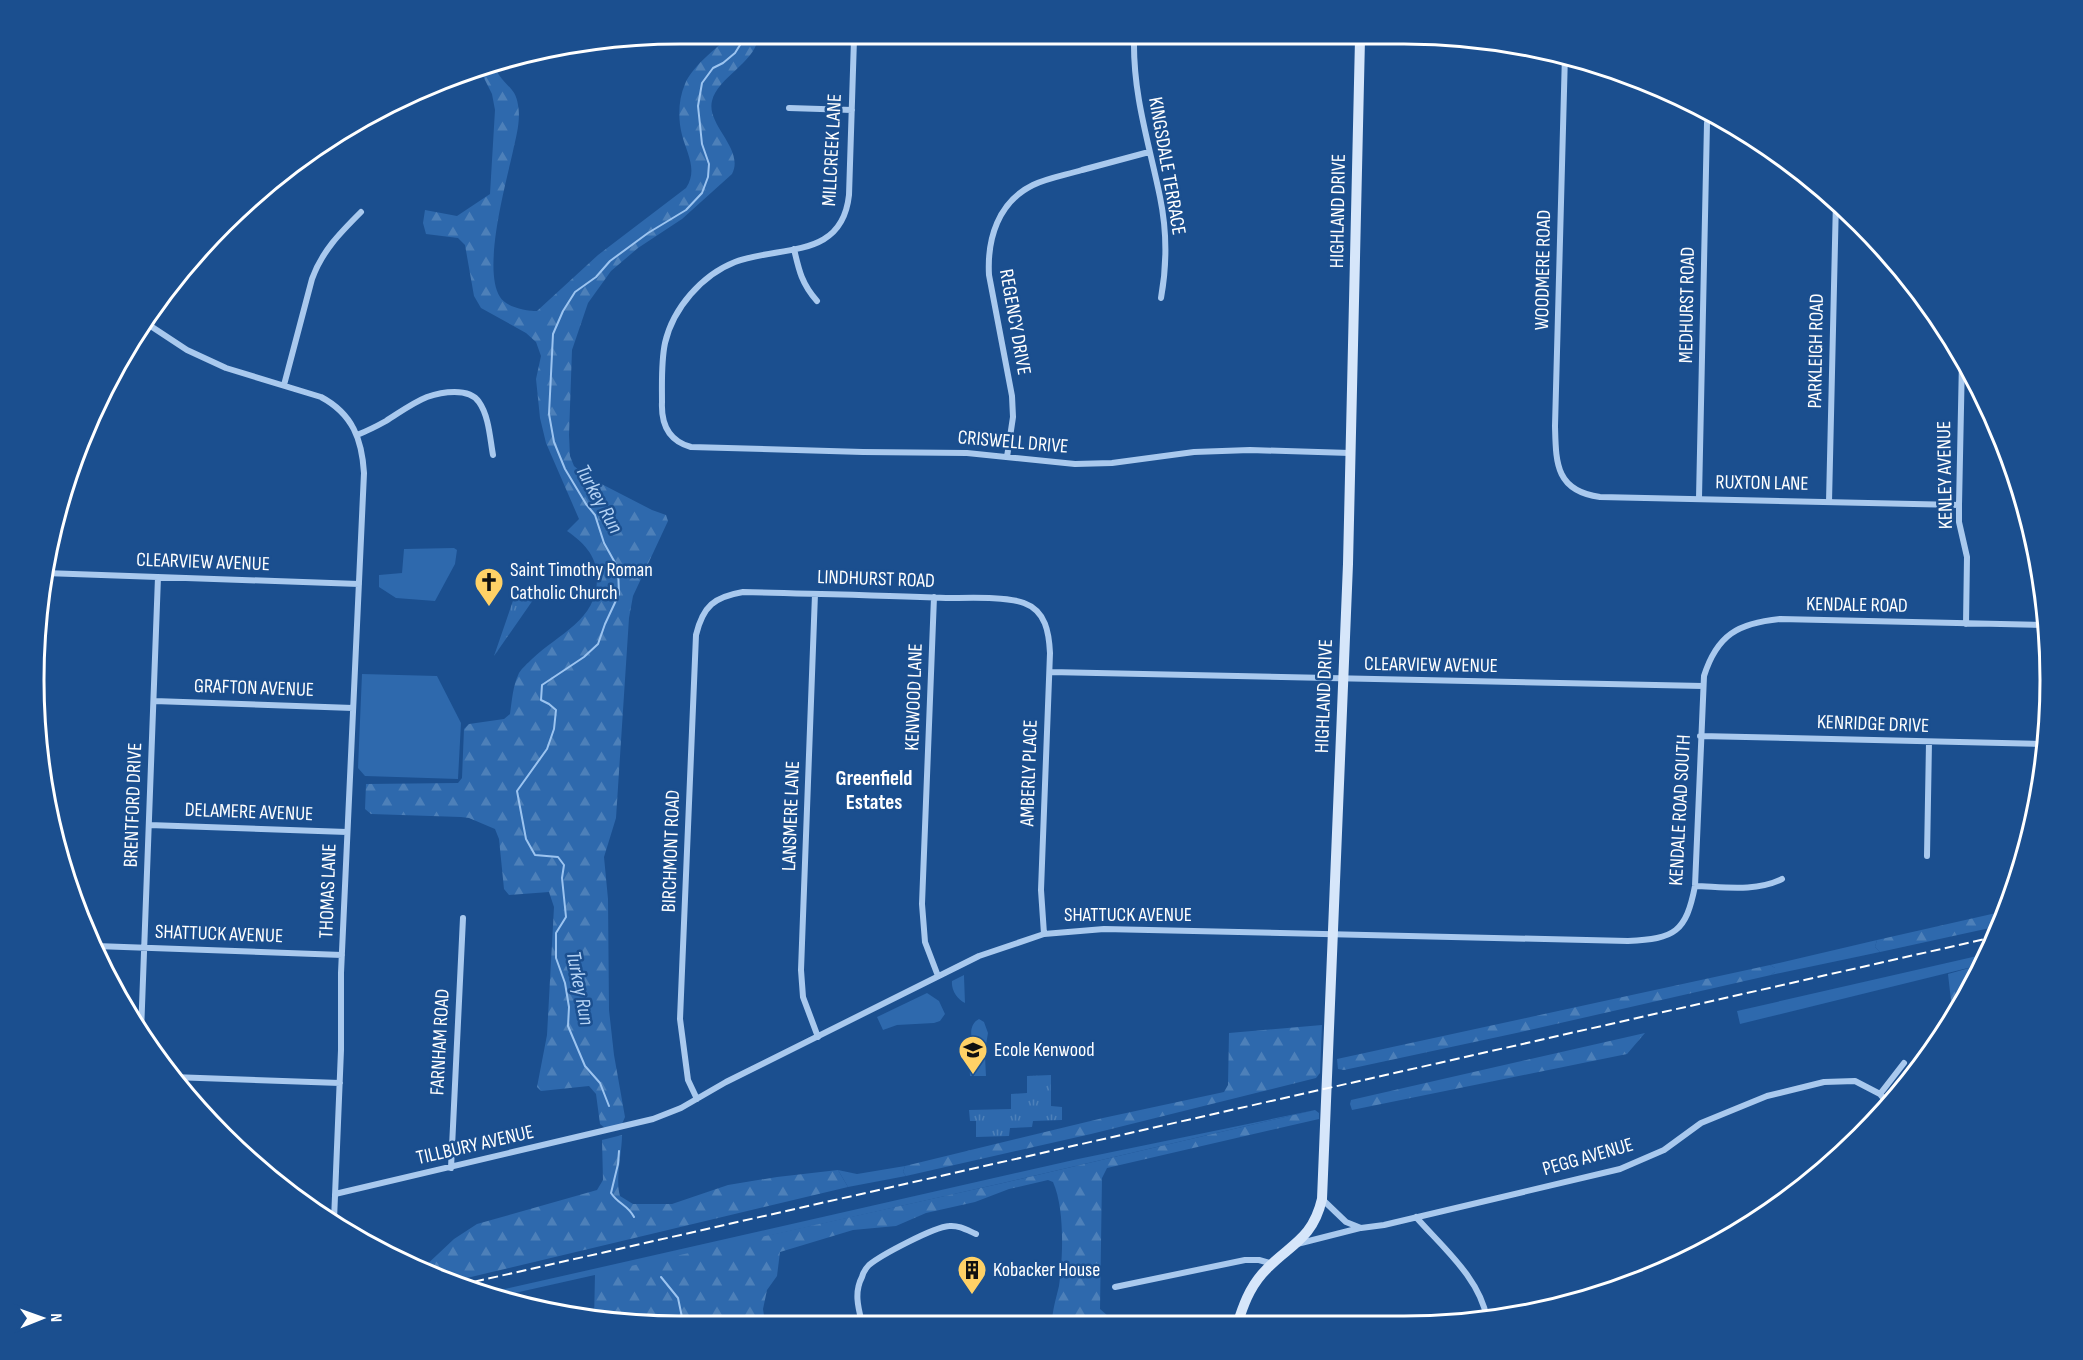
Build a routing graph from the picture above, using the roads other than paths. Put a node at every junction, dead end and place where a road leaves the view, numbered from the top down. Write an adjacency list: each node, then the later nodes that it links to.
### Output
1 (854, 43): 6 (street, MILLCREEK LANE)
2 (1134, 43): 8 (street, KINGSDALE TERRACE)
3 (1360, 43): 19 (street, HIGHLAND DRIVE)
4 (1565, 64): 22 (street, WOODMERE ROAD)
5 (789, 108): 6 (street)
6 (852, 110): 11 (street, MILLCREEK LANE)
7 (1707, 121): 23 (street, MEDHURST ROAD)
8 (1149, 152): 12 (street, KINGSDALE TERRACE); 21 (street, REGENCY DRIVE)
9 (361, 212): 16 (street)
10 (1836, 213): 24 (street, PARKLEIGH ROAD)
11 (795, 249): 13 (street); 18 (street, MILLCREEK LANE)
12 (1161, 298)
13 (817, 301)
14 (151, 326): 16 (street)
15 (1962, 376): 25 (street, KENLEY AVENUE)
16 (284, 385): 17 (street)
17 (357, 435): 20 (street); 28 (street, THOMAS LANE)
18 (674, 440): 21 (street, CRISWELL DRIVE)
19 (1350, 453): 21 (street, CRISWELL DRIVE); 36 (street, HIGHLAND DRIVE)
20 (493, 455)
21 (1007, 457)
22 (1568, 484): 23 (street, RUXTON LANE)
23 (1699, 498): 24 (street, RUXTON LANE)
24 (1829, 502): 25 (street, RUXTON LANE)
25 (1959, 505): 33 (street, KENLEY AVENUE)
26 (53, 573): 27 (street, CLEARVIEW AVENUE)
27 (158, 577): 28 (street, CLEARVIEW AVENUE); 38 (street, BRENTFORD DRIVE)
28 (359, 584): 39 (street, THOMAS LANE)
29 (815, 594): 30 (street, LINDHURST ROAD); 31 (street, LINDHURST ROAD); 57 (street, LANSMERE LANE)
30 (934, 597): 32 (street, LINDHURST ROAD); 55 (street, KENWOOD LANE)
31 (710, 605): 63 (street, BIRCHMONT ROAD)
32 (1040, 615): 35 (street, AMBERLY PLACE)
33 (1966, 624): 34 (street, KENDALE ROAD); 37 (street, KENDALE ROAD)
34 (2037, 625)
35 (1050, 672): 36 (street, CLEARVIEW AVENUE); 50 (street, AMBERLY PLACE)
36 (1343, 679): 37 (street, CLEARVIEW AVENUE); 51 (street, HIGHLAND DRIVE)
37 (1703, 686): 40 (street, KENDALE ROAD SOUTH)
38 (154, 701): 39 (street, GRAFTON AVENUE); 43 (street, BRENTFORD DRIVE)
39 (353, 708): 44 (street, THOMAS LANE)
40 (1700, 736): 41 (street, KENRIDGE DRIVE); 47 (street, KENDALE ROAD SOUTH)
41 (1929, 742): 42 (street, KENRIDGE DRIVE); 45 (street)
42 (2036, 744)
43 (149, 825): 44 (street, DELAMERE AVENUE); 53 (street, BRENTFORD DRIVE)
44 (347, 832): 54 (street, THOMAS LANE)
45 (1927, 856)
46 (1782, 879): 47 (street)
47 (1695, 886): 49 (street, KENDALE ROAD SOUTH)
48 (463, 918): 65 (street, FARNHAM ROAD)
49 (1676, 930): 51 (street, SHATTUCK AVENUE)
50 (1044, 934): 51 (street, SHATTUCK AVENUE); 55 (street, SHATTUCK AVENUE)
51 (1333, 934): 67 (street, HIGHLAND DRIVE)
52 (102, 946): 53 (street, SHATTUCK AVENUE)
53 (144, 948): 54 (street, SHATTUCK AVENUE); 56 (street, BRENTFORD DRIVE)
54 (342, 955): 60 (street, THOMAS LANE)
55 (938, 976): 57 (street, SHATTUCK AVENUE)
56 (142, 1019)
57 (818, 1037): 63 (street, SHATTUCK AVENUE)
58 (1904, 1063): 61 (street)
59 (183, 1077): 60 (street)
60 (340, 1083): 66 (street, THOMAS LANE)
61 (1880, 1094): 62 (street); 69 (street, PEGG AVENUE)
62 (1883, 1098)
63 (697, 1099): 64 (street, SHATTUCK AVENUE)
64 (622, 1128): 65 (street, TILLBURY AVENUE)
65 (450, 1168): 66 (street, TILLBURY AVENUE)
66 (335, 1194): 68 (street, THOMAS LANE)
67 (1322, 1199): 70 (street); 72 (street, HIGHLAND DRIVE)
68 (333, 1213)
69 (1416, 1217): 70 (street, PEGG AVENUE); 75 (street)
70 (1361, 1228): 72 (street, PEGG AVENUE)
71 (976, 1234): 76 (street)
72 (1297, 1244): 73 (street, HIGHLAND DRIVE)
73 (1273, 1264): 74 (street); 77 (street, HIGHLAND DRIVE)
74 (1115, 1287)
75 (1485, 1311)
76 (861, 1316)
77 (1240, 1316)

